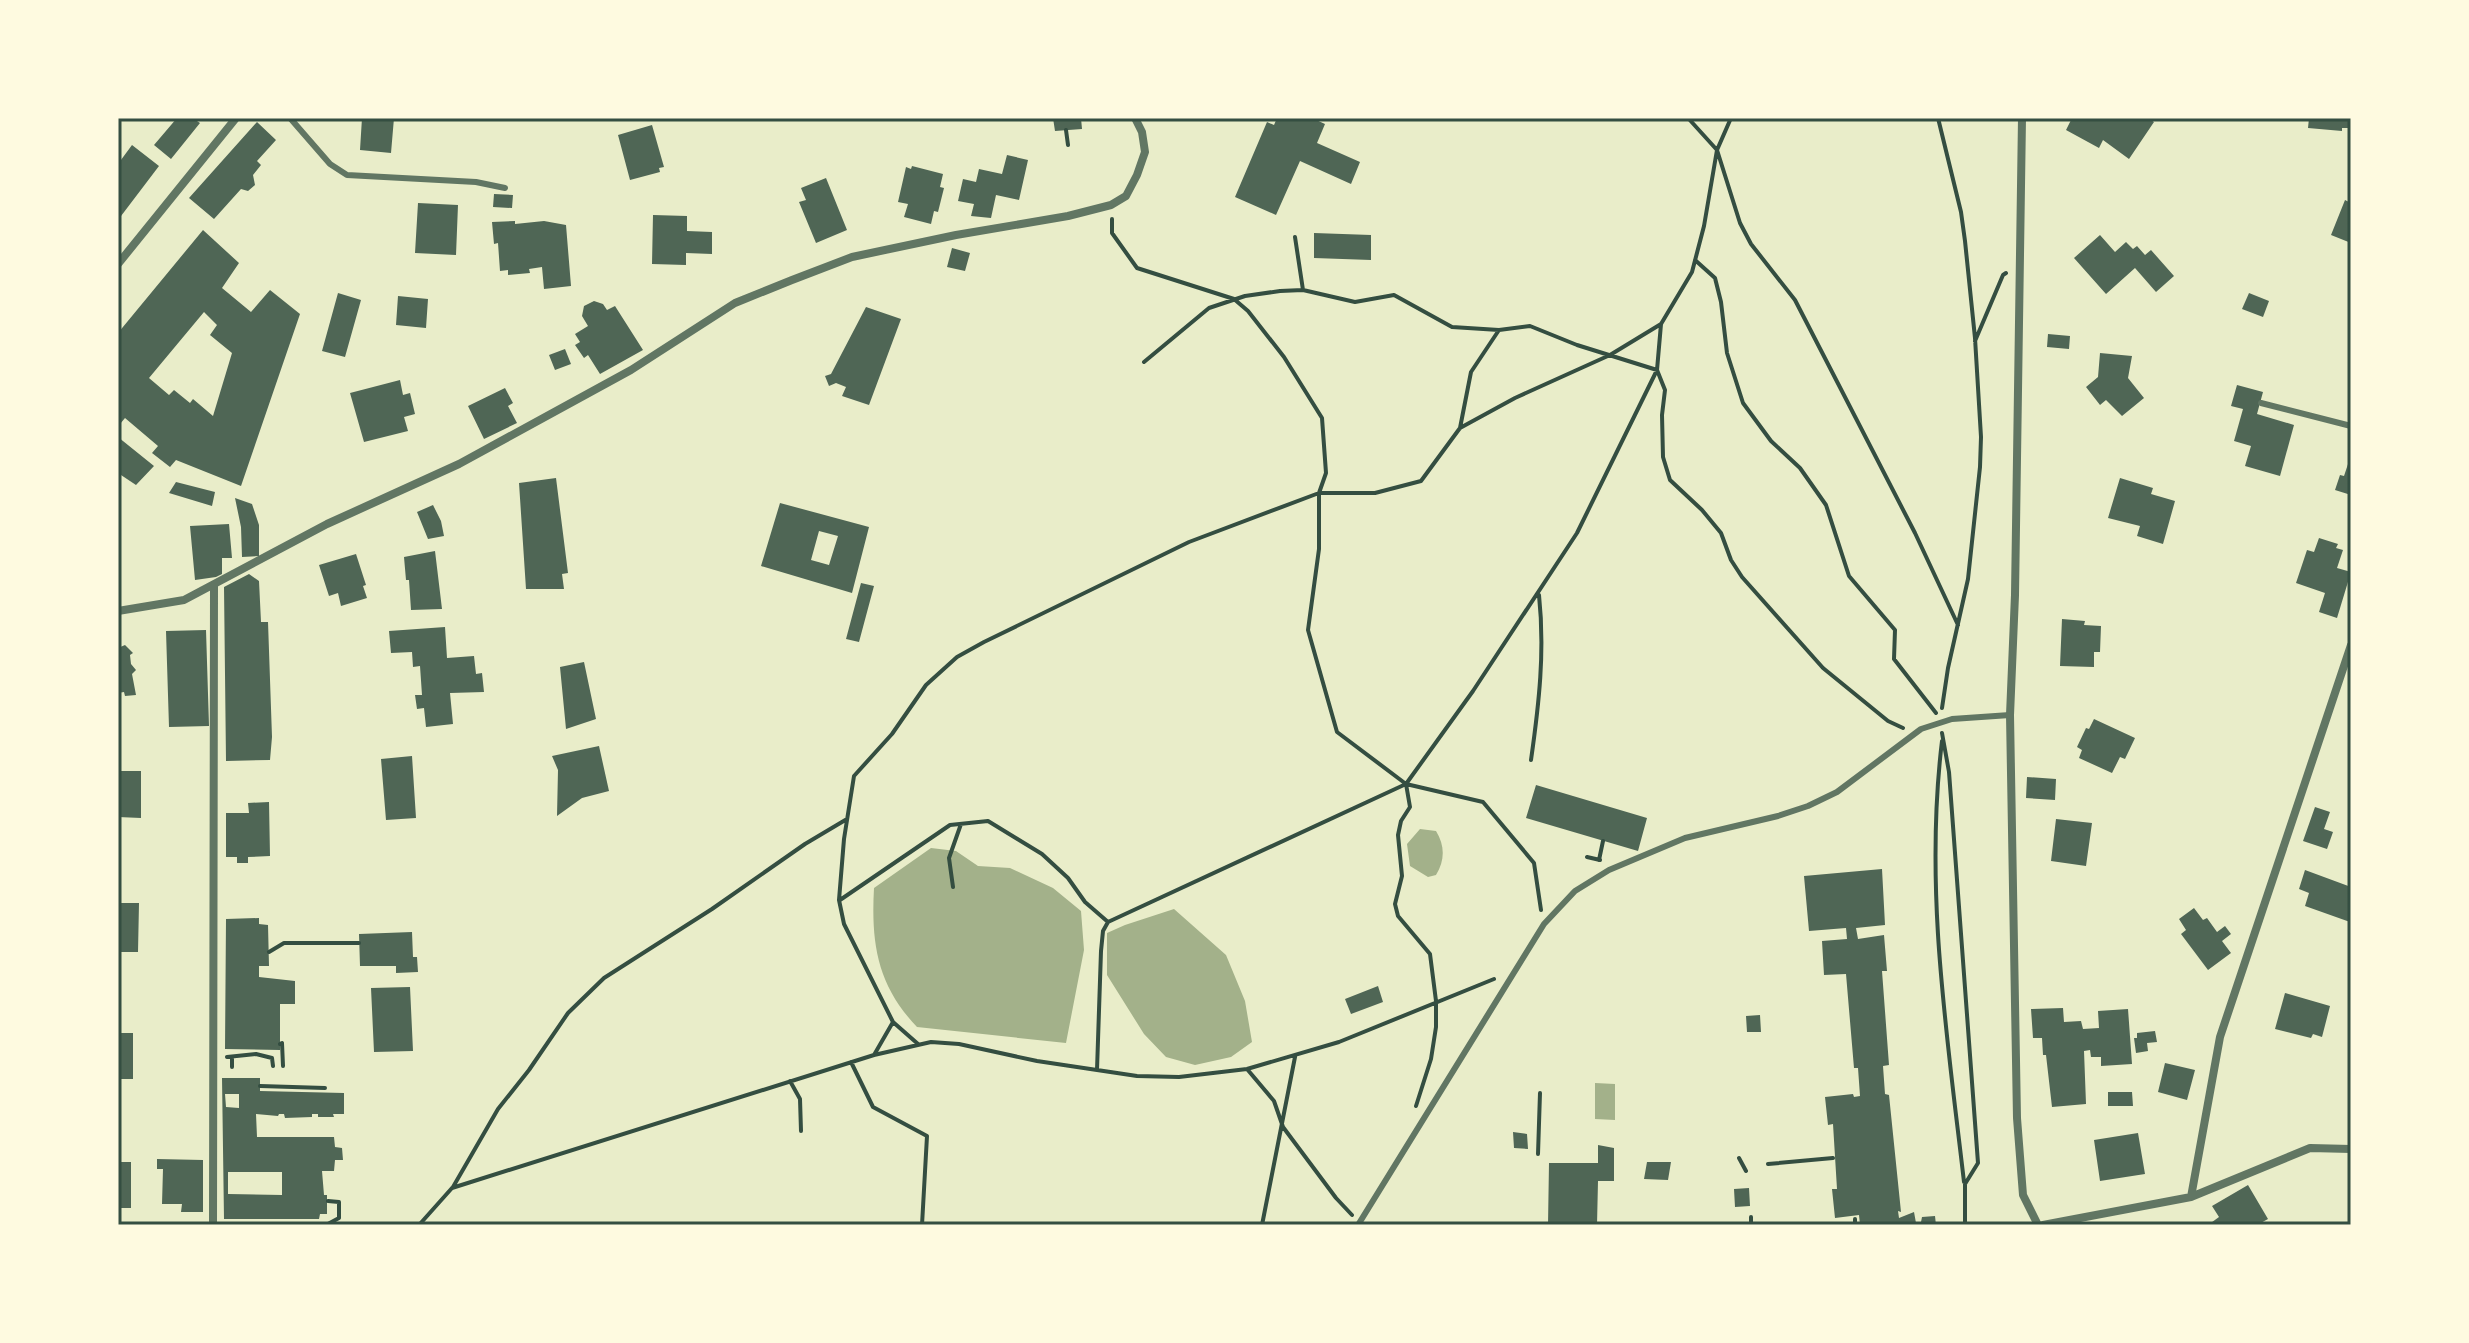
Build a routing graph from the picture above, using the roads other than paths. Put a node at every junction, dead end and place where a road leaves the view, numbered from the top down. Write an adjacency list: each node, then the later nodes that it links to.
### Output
1 (236, 118): 6 (street)
2 (290, 118): 5 (lane)
3 (1135, 118): 9 (street)
4 (2022, 118): 12 (street)
5 (505, 188)
6 (118, 264)
7 (2261, 403): 8 (lane)
8 (2351, 426)
9 (214, 585): 10 (street); 16 (street)
10 (118, 611)
11 (2351, 645): 14 (street)
12 (2010, 715): 15 (lane); 17 (street)
13 (2351, 1149): 14 (street)
14 (2191, 1197): 17 (street)
15 (1358, 1224)
16 (213, 1225)
17 (2041, 1225)

